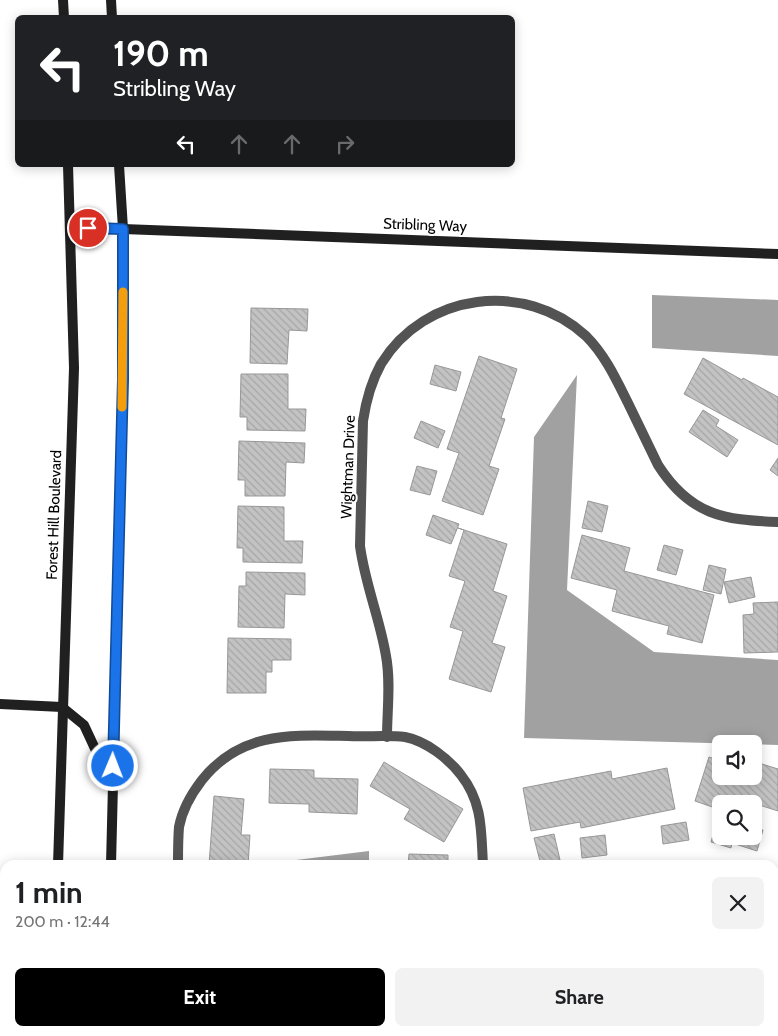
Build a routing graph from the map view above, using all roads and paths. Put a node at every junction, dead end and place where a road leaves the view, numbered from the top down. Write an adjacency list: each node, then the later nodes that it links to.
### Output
1 (63, 0): 3 (main road)
2 (111, 0): 4 (main road)
3 (64, 15)
4 (112, 15)
5 (68, 167): 7 (main road, Forest Hill Boulevard)
6 (119, 167): 8 (main road)
7 (70, 228): 8 (main road, Stribling Way); 12 (main road, Forest Hill Boulevard)
8 (123, 229): 9 (main road, Stribling Way); 14 (main road)
9 (778, 254)
10 (778, 522): 13 (street, Wightman Drive)
11 (0, 704): 12 (main road)
12 (62, 707): 14 (main road); 15 (main road, Forest Hill Boulevard)
13 (387, 737): 17 (street); 18 (street)
14 (113, 786): 16 (main road)
15 (58, 860)
16 (110, 860)
17 (178, 860)
18 (483, 860)

